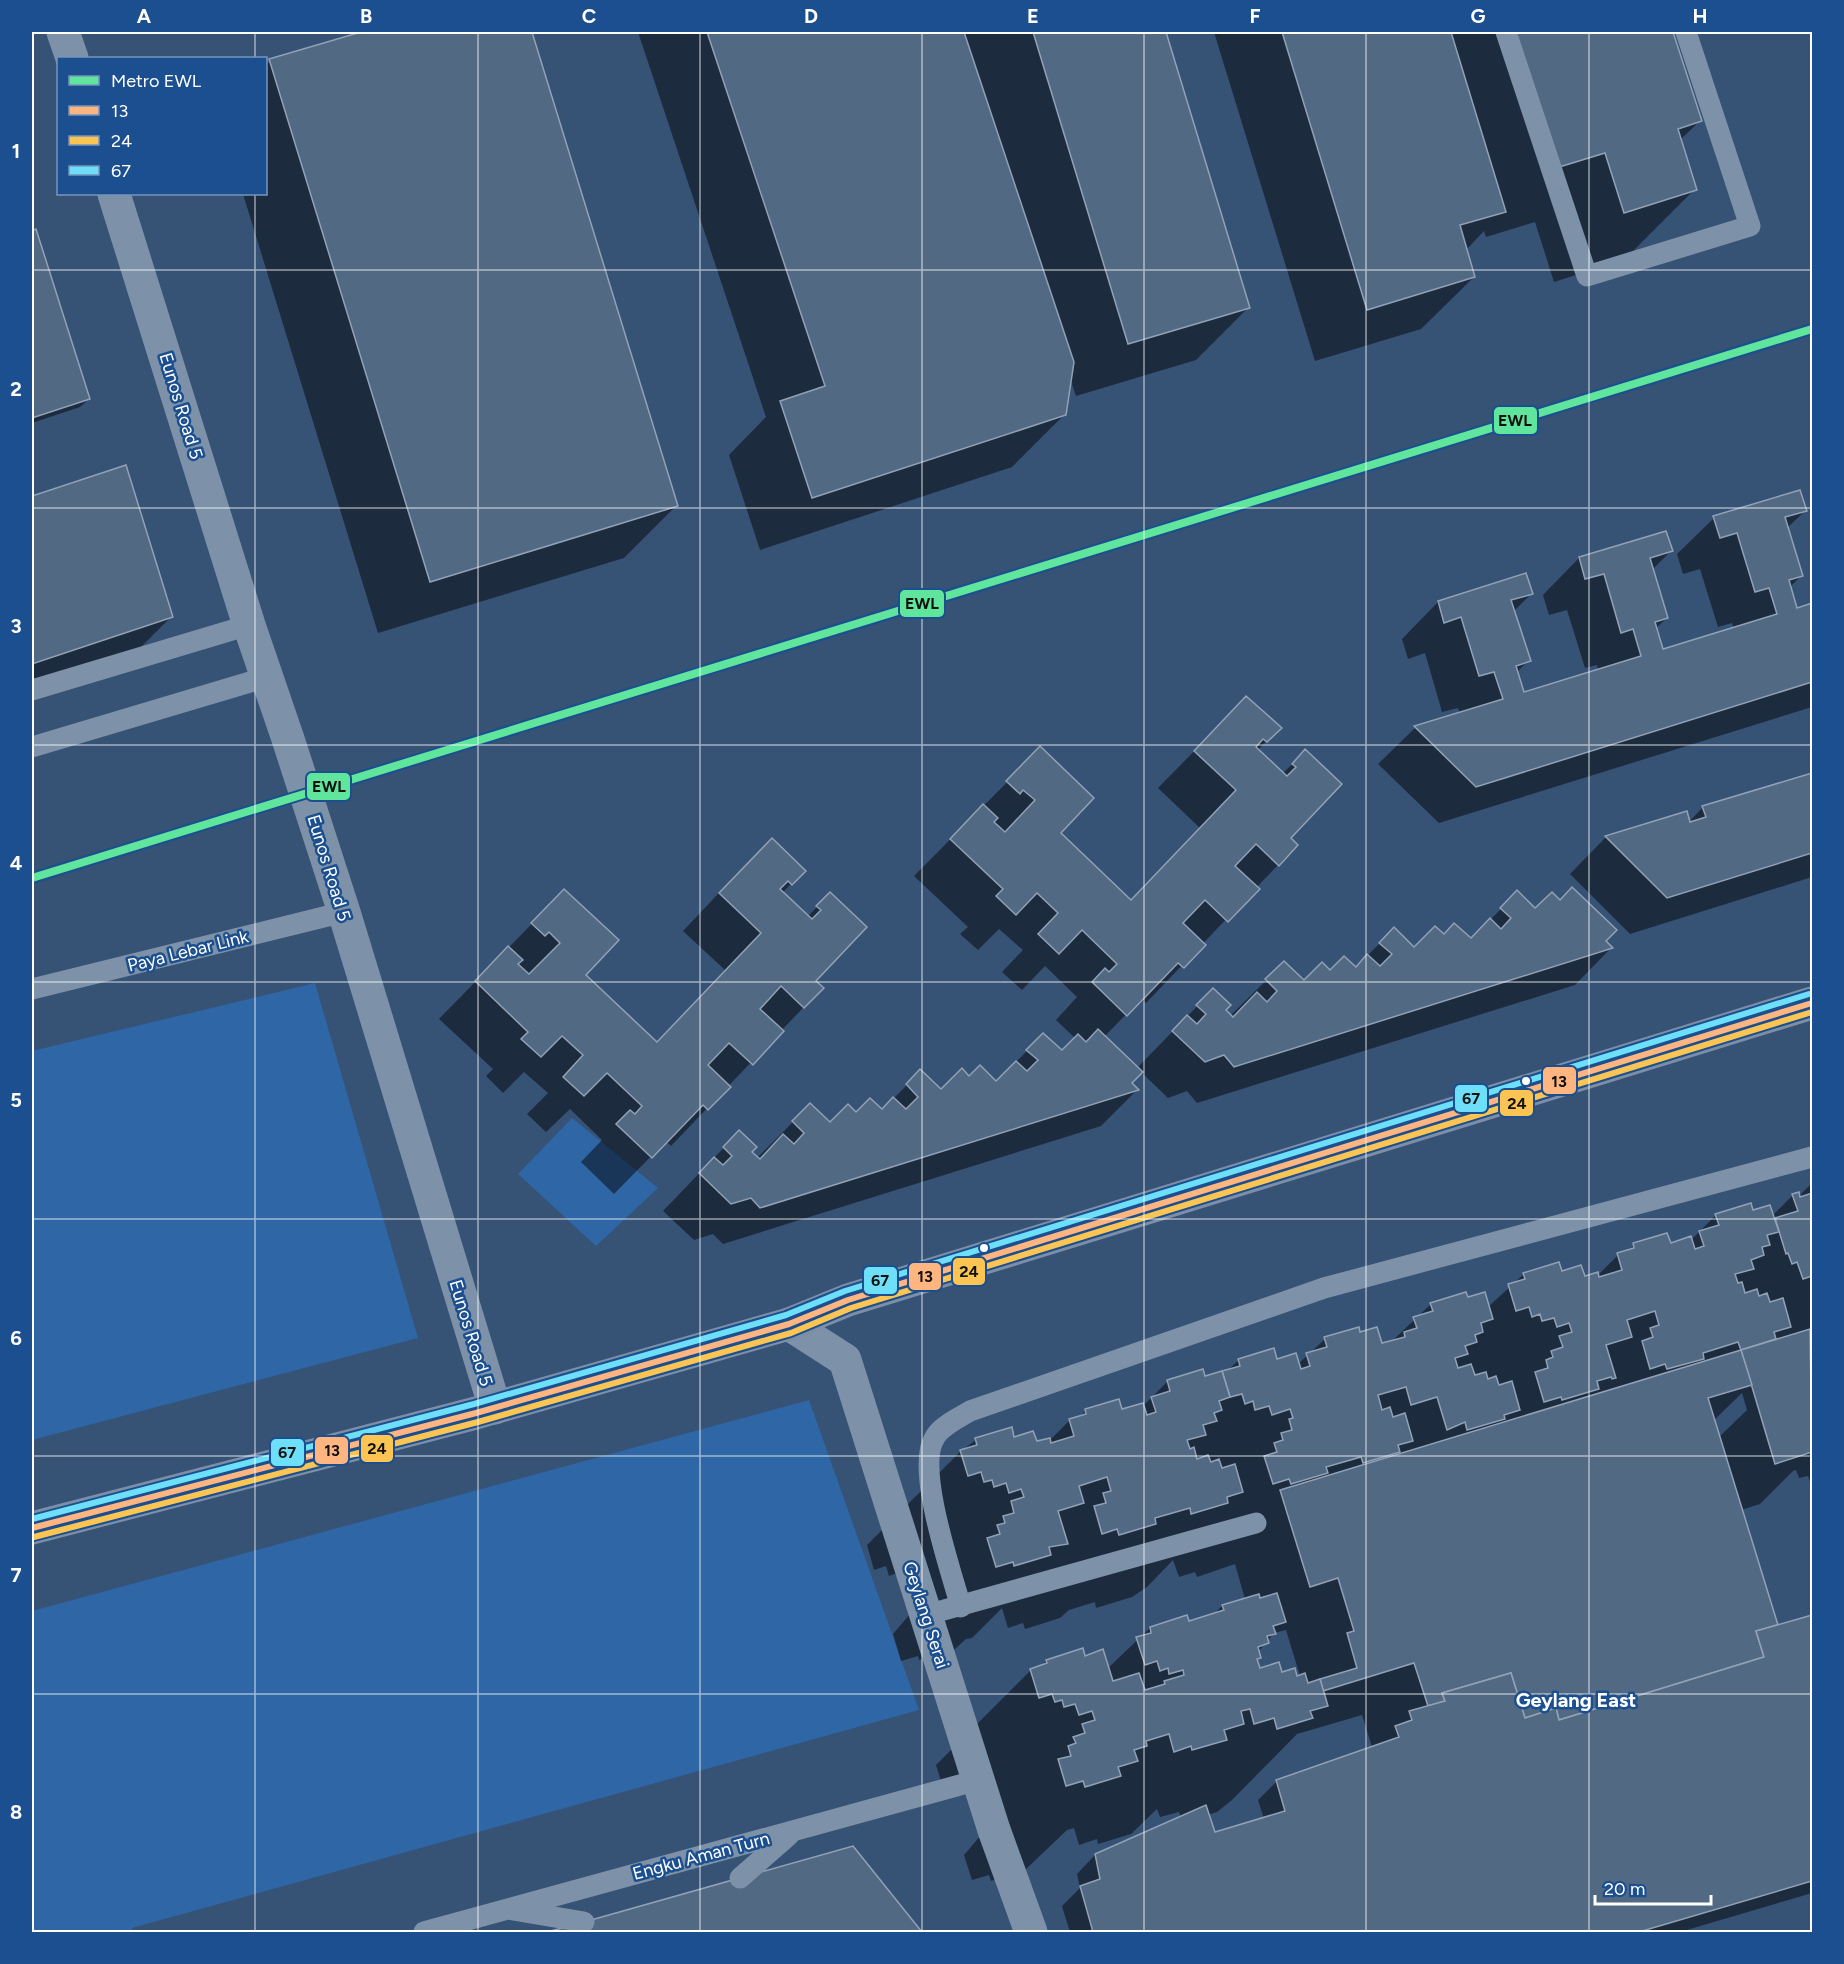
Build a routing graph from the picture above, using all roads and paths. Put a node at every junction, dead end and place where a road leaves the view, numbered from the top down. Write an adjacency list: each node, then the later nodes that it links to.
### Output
1 (63, 32): 4 (street)
2 (1506, 32): 3 (lane)
3 (1686, 32)
4 (72, 57)
5 (114, 195): 6 (street, Eunos Road 5)
6 (249, 625): 7 (street, Eunos Road 5); 8 (lane)
7 (267, 677): 9 (lane); 10 (street, Eunos Road 5)
8 (32, 690)
9 (32, 747)
10 (344, 912): 11 (lane, Paya Lebar Link); 15 (street, Eunos Road 5)
11 (32, 989)
12 (1812, 1003): 14 (main road)
13 (1812, 1157): 18 (lane)
14 (789, 1324): 15 (main road); 19 (street, Geylang Serai)
15 (495, 1408): 17 (main road)
16 (1256, 1523): 18 (lane)
17 (32, 1528)
18 (961, 1607): 19 (lane)
19 (926, 1615): 20 (street, Geylang Serai)
20 (978, 1780): 21 (lane, Engku Aman Turn); 26 (street, Geylang Serai)
21 (794, 1830): 22 (lane); 23 (lane, Engku Aman Turn)
22 (740, 1878)
23 (507, 1909): 24 (lane); 25 (lane, Engku Aman Turn)
24 (584, 1922)
25 (424, 1932)
26 (1031, 1932)

